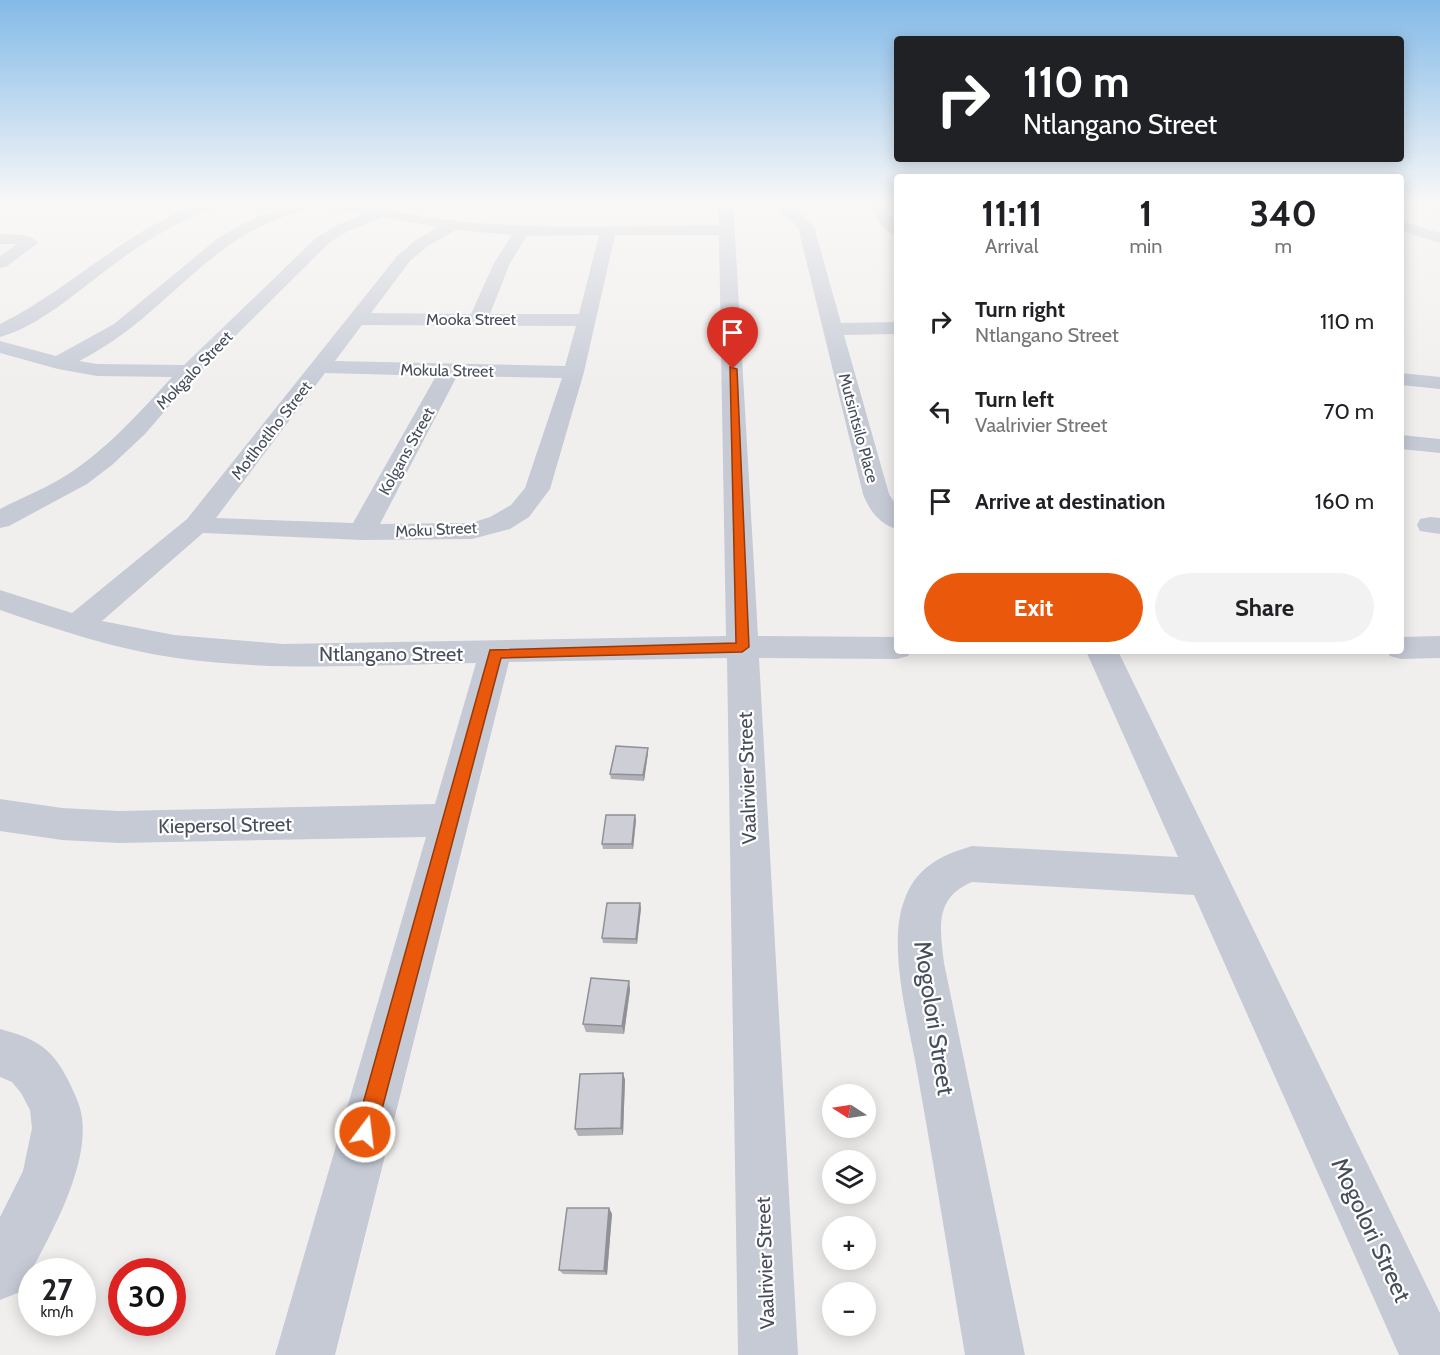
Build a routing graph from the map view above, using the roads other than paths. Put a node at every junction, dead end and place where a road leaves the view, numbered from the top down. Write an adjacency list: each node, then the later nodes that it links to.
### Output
1 (104, 264): 14 (street)
2 (199, 264): 16 (street)
3 (298, 264): 19 (street, Mokgalo Street)
4 (400, 264): 10 (street, Motlhotlho Street)
5 (501, 264): 9 (street)
6 (600, 264): 11 (street, Moku Street)
7 (729, 264): 31 (street, Vaalrivier Street)
8 (816, 264): 13 (street, Mutsintsilo Place)
9 (479, 318): 10 (street, Mooka Street); 11 (street, Mooka Street)
10 (357, 319): 17 (street, Motlhotlho Street)
11 (586, 320): 20 (street, Moku Street)
12 (894, 328): 13 (street)
13 (834, 329): 25 (street, Mutsintsilo Place)
14 (0, 331)
15 (0, 347): 16 (street)
16 (58, 363): 19 (street)
17 (321, 367): 18 (street, Mokula Street); 27 (street, Motlhotlho Street)
18 (450, 370): 20 (street, Mokula Street); 28 (street, Kolgans Street)
19 (189, 371): 26 (street, Mokgalo Street)
20 (574, 372): 28 (street, Moku Street)
21 (1404, 379): 22 (street)
22 (1440, 383)
23 (1404, 442): 24 (street)
24 (1440, 446)
25 (894, 518)
26 (0, 519)
27 (197, 525): 28 (street, Moku Street); 30 (street, Motlhotlho Street)
28 (362, 532)
29 (0, 600): 30 (street, Ntlangano Street)
30 (77, 625): 35 (street, Ntlangano Street)
31 (742, 647): 33 (street, Ntlangano Street); 35 (street, Ntlangano Street); 43 (street, Vaalrivier Street)
32 (1440, 647): 34 (street)
33 (894, 648)
34 (1404, 648)
35 (495, 653): 38 (street)
36 (1103, 654): 39 (street, Mogolori Street)
37 (0, 815): 38 (street, Kiepersol Street)
38 (450, 820): 42 (street)
39 (1205, 877): 44 (street, Mogolori Street); 45 (street, Mogolori Street)
40 (0, 1053): 41 (street)
41 (0, 1272)
42 (305, 1355)
43 (768, 1355)
44 (995, 1355)
45 (1429, 1355)

